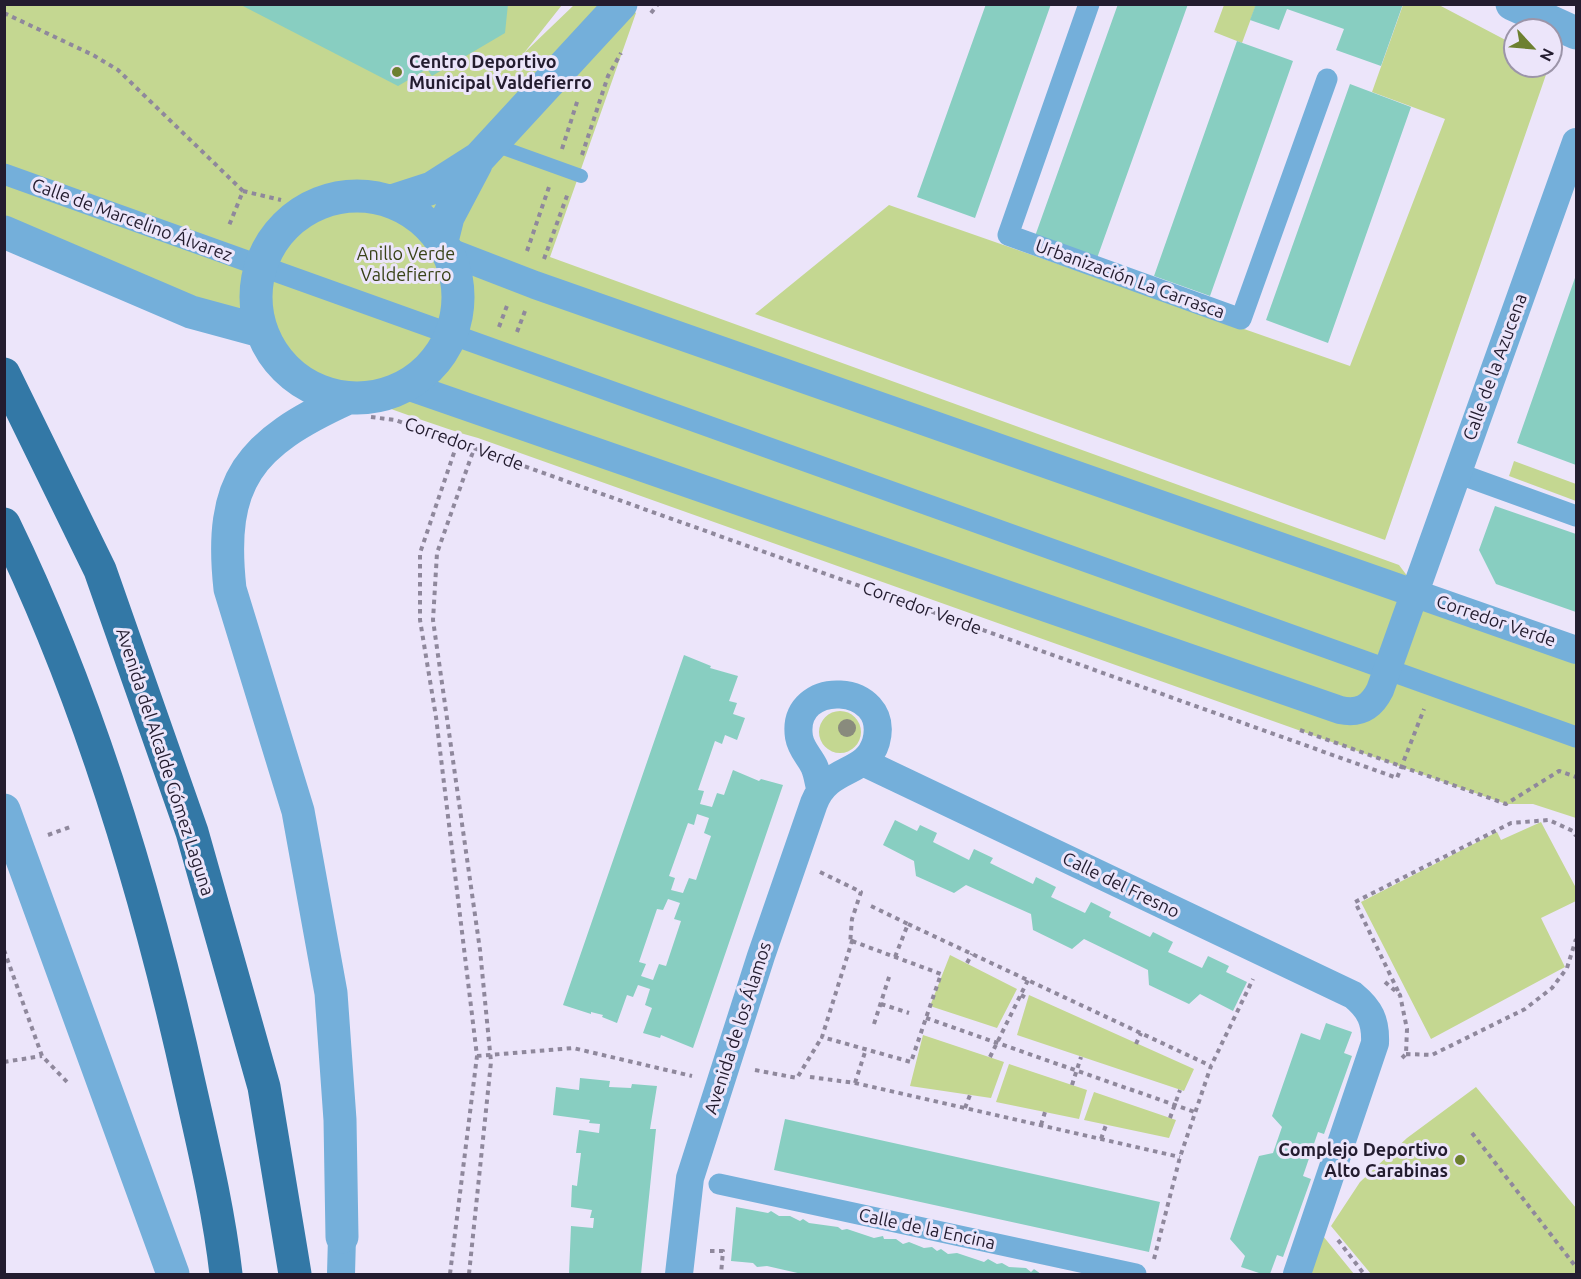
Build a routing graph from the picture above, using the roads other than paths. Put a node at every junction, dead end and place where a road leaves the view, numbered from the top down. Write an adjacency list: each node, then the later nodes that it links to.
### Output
1 (621, 4): 7 (street)
2 (1089, 4): 5 (street, Urbanización La Carrasca)
3 (1512, 4): 4 (street)
4 (1576, 33)
5 (1327, 79)
6 (1576, 142): 20 (street, Calle de la Azucena)
7 (486, 151): 9 (lane); 10 (street); 12 (street)
8 (4, 174): 13 (street, Calle de Marcelino Álvarez)
9 (580, 176)
10 (392, 201): 12 (street, Corredor Verde); 13 (street, Corredor Verde)
11 (4, 232): 14 (street)
12 (444, 246): 16 (street, Corredor Verde); 23 (street, Corredor Verde)
13 (258, 277): 14 (street); 15 (street, Corredor Verde); 16 (street)
14 (191, 312): 15 (street)
15 (261, 331): 19 (street, Corredor Verde)
16 (452, 333): 18 (street, Corredor Verde); 25 (street)
17 (4, 374): 35 (main road, Avenida del Alcalde Gómez Laguna)
18 (406, 386): 19 (street, Corredor Verde); 25 (street, Corredor Verde)
19 (354, 408): 31 (street)
20 (1457, 473): 21 (street); 23 (street, Calle de la Azucena)
21 (1576, 516)
22 (4, 524): 34 (main road)
23 (1416, 593): 24 (street, Corredor Verde); 25 (street, Corredor Verde)
24 (1576, 650)
25 (1388, 670): 26 (street)
26 (1576, 737)
27 (863, 762): 28 (street); 28 (street); 38 (street, Calle del Fresno)
28 (820, 788): 37 (street, Avenida de los Álamos)
29 (4, 810): 33 (street)
30 (719, 1184): 32 (street, Calle de la Encina)
31 (342, 1238): 36 (street)
32 (1145, 1269)
33 (173, 1275)
34 (226, 1275)
35 (295, 1275)
36 (341, 1275)
37 (679, 1275)
38 (1297, 1275)

